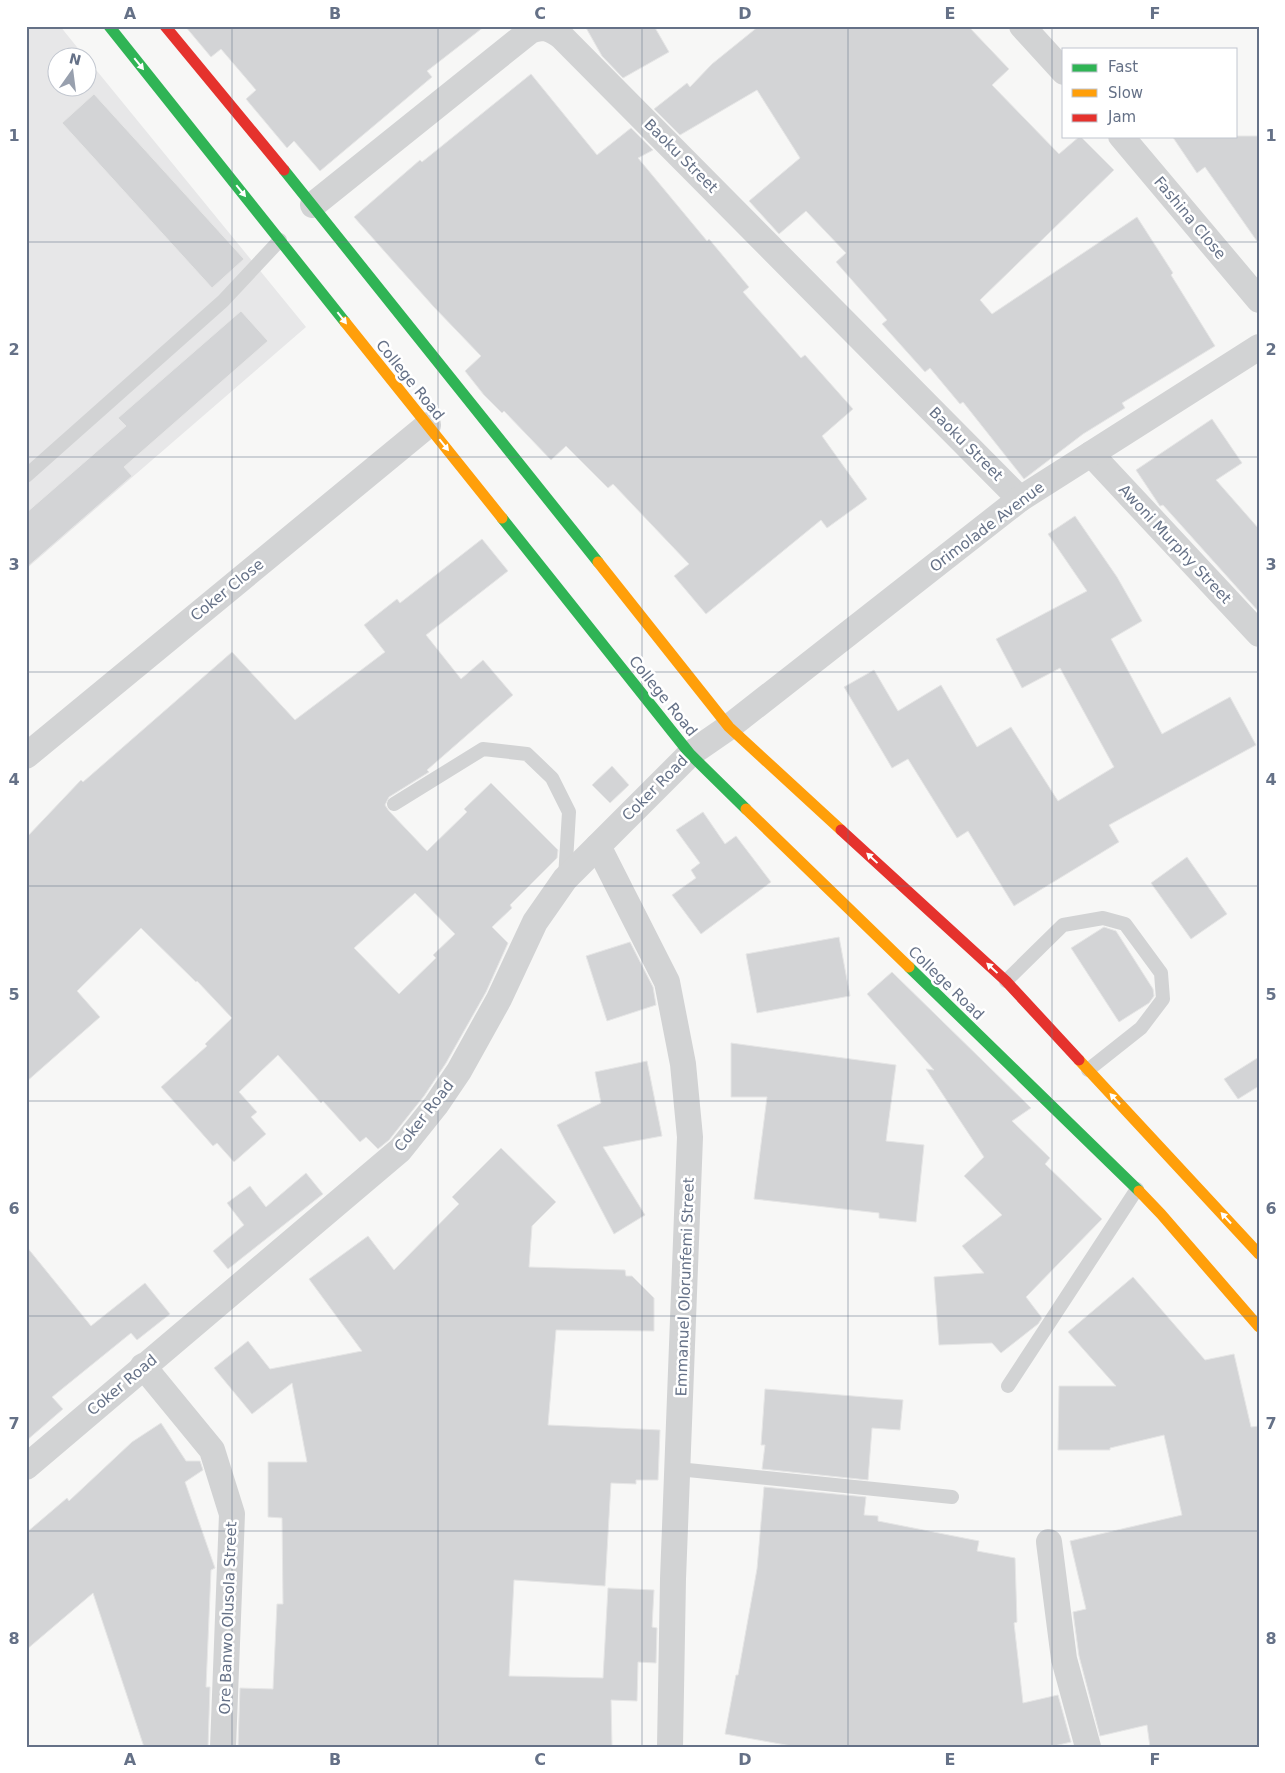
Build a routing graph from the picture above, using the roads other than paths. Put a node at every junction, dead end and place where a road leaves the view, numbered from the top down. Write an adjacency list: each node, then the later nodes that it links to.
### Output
1 (109, 26): 7 (main road, College Road, one-way to 7)
2 (164, 26): 6 (main road)
3 (1022, 26): 4 (street)
4 (1062, 70)
5 (1123, 138): 8 (street, Fashina Close)
6 (313, 206): 13 (street, Baoku Street); 15 (main road)
7 (280, 240): 10 (main road, College Road, one-way to 10); 12 (lane)
8 (1259, 300)
9 (1259, 347): 11 (street, Orimolade Avenue)
10 (428, 425): 16 (main road, College Road, one-way to 16); 17 (street, Coker Close)
11 (1091, 454): 13 (street, Orimolade Avenue); 14 (street, Awoni Murphy Street)
12 (26, 476)
13 (1020, 499): 15 (street, Orimolade Avenue)
14 (1259, 634)
15 (729, 727): 16 (street, Coker Road); 21 (main road, one-way to 15)
16 (690, 754): 19 (street, Coker Road); 23 (main road, College Road)
17 (26, 756)
18 (394, 804): 20 (lane)
19 (598, 846): 20 (street, Coker Road); 29 (street, Emmanuel Olorunfemi Street)
20 (565, 879): 26 (street, Coker Road)
21 (1006, 981): 22 (main road); 22 (lane)
22 (1088, 1070): 24 (main road, one-way to 22)
23 (1137, 1189): 25 (main road, College Road); 27 (lane)
24 (1259, 1254)
25 (1259, 1327)
26 (143, 1366): 28 (street, Coker Road); 32 (street, Ore Banwo Olusola Street)
27 (1008, 1386)
28 (26, 1467)
29 (678, 1469): 30 (lane); 33 (street, Emmanuel Olorunfemi Street)
30 (952, 1497)
31 (1049, 1542): 34 (street)
32 (223, 1747)
33 (670, 1747)
34 (1088, 1747)

